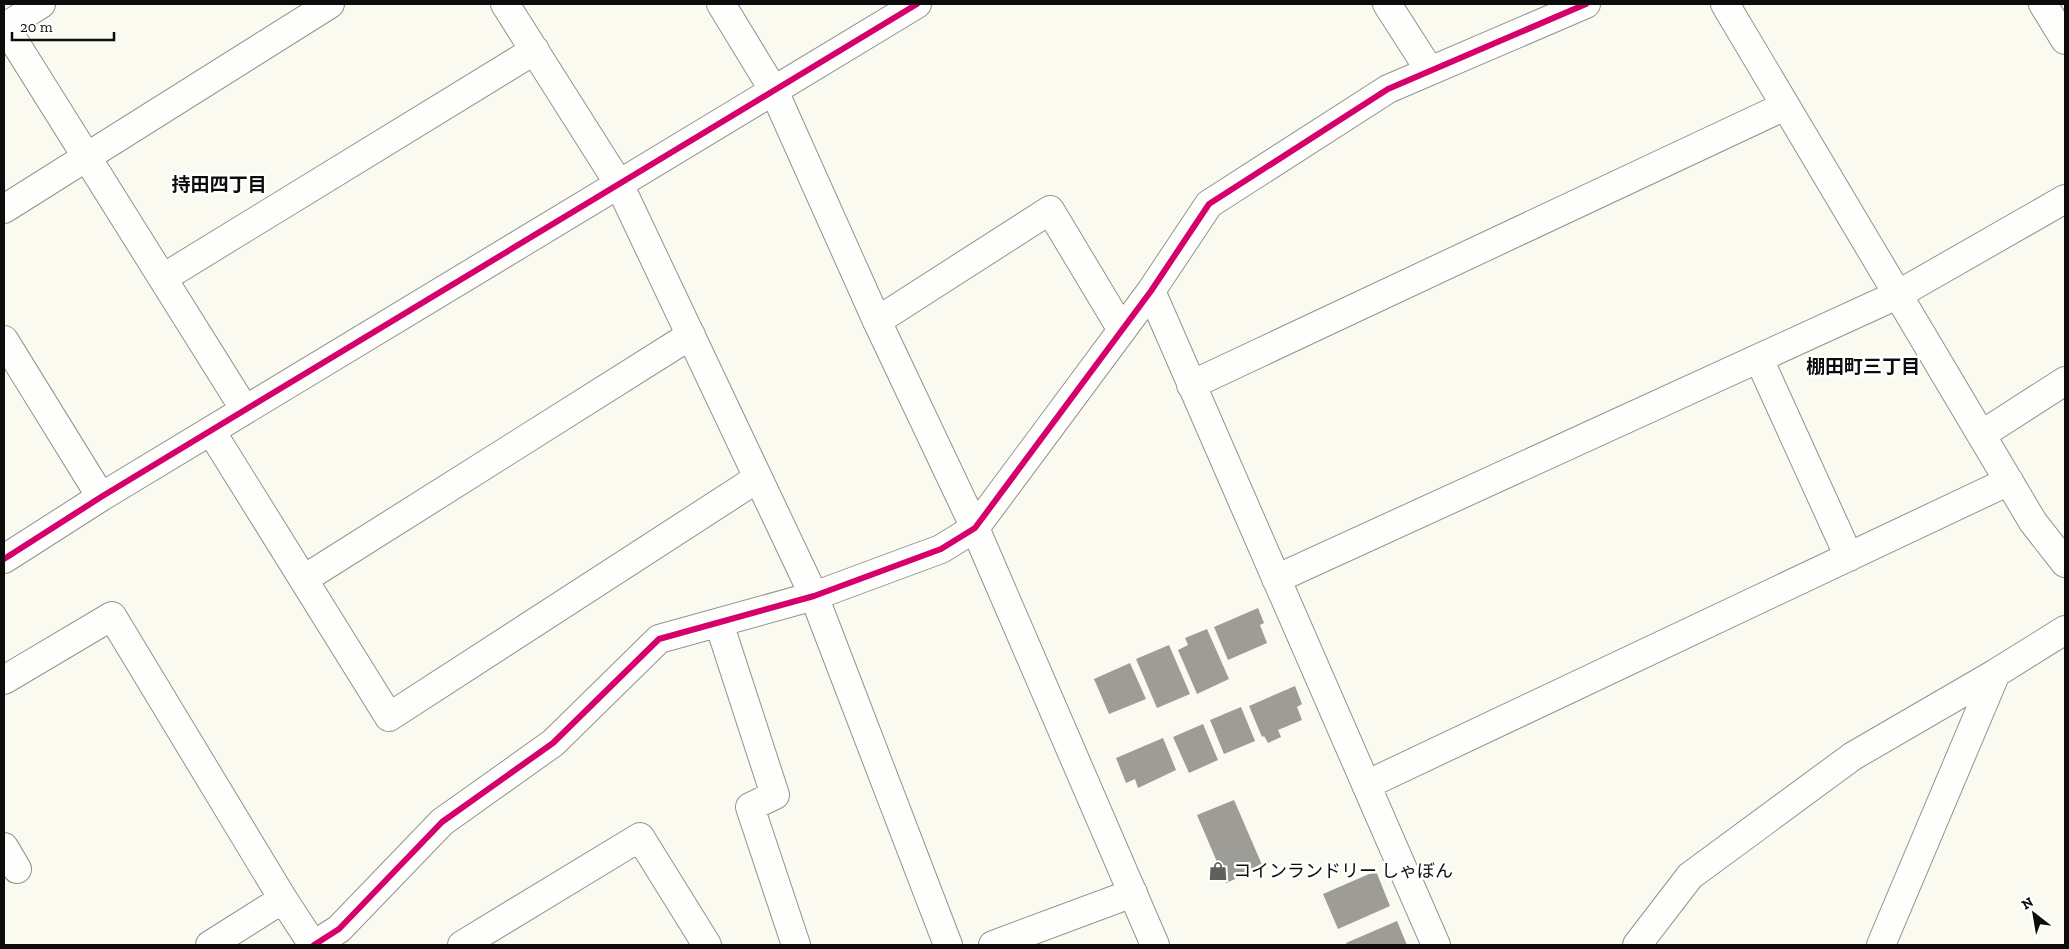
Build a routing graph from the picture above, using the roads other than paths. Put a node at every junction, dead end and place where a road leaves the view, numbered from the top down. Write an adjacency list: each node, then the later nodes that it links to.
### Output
1 (41, 4): 10 (street)
2 (330, 4): 16 (street)
3 (505, 4): 12 (street)
4 (721, 4): 14 (street)
5 (917, 4): 14 (street)
6 (1388, 4): 13 (street)
7 (1725, 4): 15 (street)
8 (2044, 4): 11 (street)
9 (1576, 6): 13 (street)
10 (4, 26): 16 (street)
11 (2065, 40)
12 (535, 50): 17 (street); 20 (street)
13 (1430, 71): 21 (street)
14 (774, 91): 17 (street); 23 (street)
15 (1785, 106): 22 (street); 29 (street)
16 (87, 156): 19 (street); 20 (street)
17 (619, 184): 25 (street); 30 (street)
18 (2065, 199): 22 (street)
19 (4, 209)
20 (163, 278): 30 (street)
21 (1151, 291): 24 (street); 29 (street)
22 (1897, 295): 27 (street); 32 (street)
23 (877, 321): 24 (street); 36 (street)
24 (1122, 330): 36 (street)
25 (691, 335): 33 (street); 40 (street)
26 (4, 340): 35 (street)
27 (1759, 359): 37 (street); 41 (street)
28 (2065, 381): 32 (street)
29 (1191, 385): 41 (street)
30 (245, 410): 31 (street)
31 (211, 431): 35 (street); 40 (street)
32 (1981, 435): 34 (street)
33 (758, 478): 40 (street); 42 (street)
34 (2009, 482): 37 (street); 39 (street)
35 (101, 497): 38 (street)
36 (975, 528): 42 (street); 48 (street)
37 (1849, 557): 47 (street)
38 (4, 559)
39 (2065, 563)
40 (304, 579)
41 (1276, 579): 47 (street)
42 (814, 596): 43 (street); 55 (street)
43 (719, 623): 51 (street); 54 (street)
44 (2065, 630): 45 (street)
45 (1996, 673): 59 (street); 60 (street)
46 (4, 680): 49 (street)
47 (1366, 785): 58 (street)
48 (1133, 893): 56 (street); 57 (street)
49 (283, 899): 50 (street); 51 (street)
50 (210, 945)
51 (314, 945)
52 (462, 945): 53 (street)
53 (707, 945)
54 (796, 945)
55 (948, 945)
56 (993, 945)
57 (1155, 945)
58 (1436, 945)
59 (1636, 945)
60 (1881, 945)

